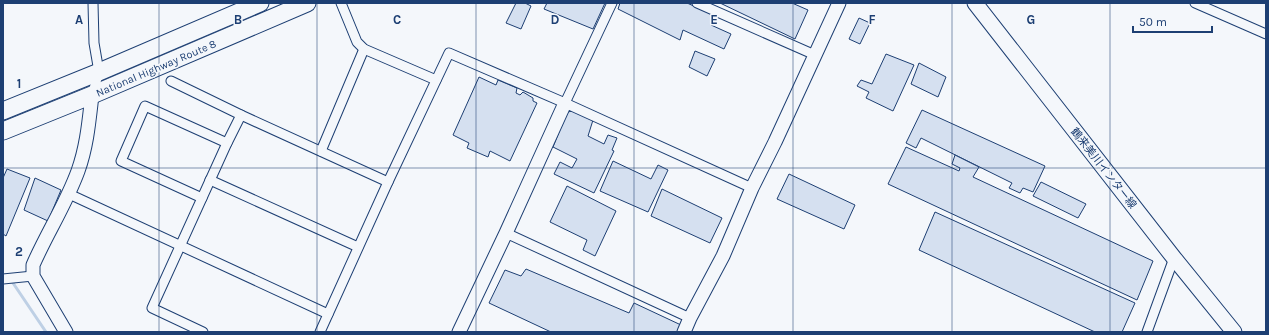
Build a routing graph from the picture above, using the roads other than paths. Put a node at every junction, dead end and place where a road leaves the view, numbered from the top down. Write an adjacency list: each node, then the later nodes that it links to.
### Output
1 (93, 3): 15 (street)
2 (260, 3): 10 (highway, National Highway Route 8)
3 (307, 3): 11 (highway, National Highway Route 8)
4 (341, 3): 13 (street)
5 (612, 3): 19 (street)
6 (697, 3): 14 (street)
7 (839, 3): 14 (street)
8 (975, 3): 33 (main road, 鶴来美川インター線)
9 (1195, 3): 12 (street)
10 (242, 7): 11 (street); 15 (highway, National Highway Route 8)
11 (245, 30): 18 (highway, National Highway Route 8)
12 (1266, 34)
13 (364, 49): 16 (street); 24 (street)
14 (815, 56): 27 (street)
15 (99, 72): 18 (street); 20 (highway, National Highway Route 8)
16 (436, 80): 19 (street); 26 (street)
17 (172, 81): 21 (street)
18 (92, 95): 22 (highway, National Highway Route 8); 28 (street)
19 (565, 103): 27 (street); 30 (street)
20 (3, 111)
21 (241, 115): 23 (street); 24 (street)
22 (3, 131)
23 (227, 143): 25 (street); 29 (street)
24 (321, 151): 26 (street)
25 (210, 180): 29 (street); 32 (street)
26 (388, 182): 32 (street)
27 (752, 188): 37 (street)
28 (69, 194): 31 (street); 34 (street)
29 (202, 198): 31 (street)
30 (506, 233): 37 (street); 41 (street)
31 (181, 246): 36 (street); 39 (street)
32 (358, 246): 36 (street)
33 (1174, 258): 43 (street); 44 (main road, 鶴来美川インター線)
34 (33, 276): 35 (street); 38 (street)
35 (3, 279)
36 (328, 314): 40 (street)
37 (690, 318): 42 (street)
38 (66, 332)
39 (203, 332)
40 (320, 332)
41 (459, 332)
42 (684, 332)
43 (1147, 332)
44 (1234, 332)

